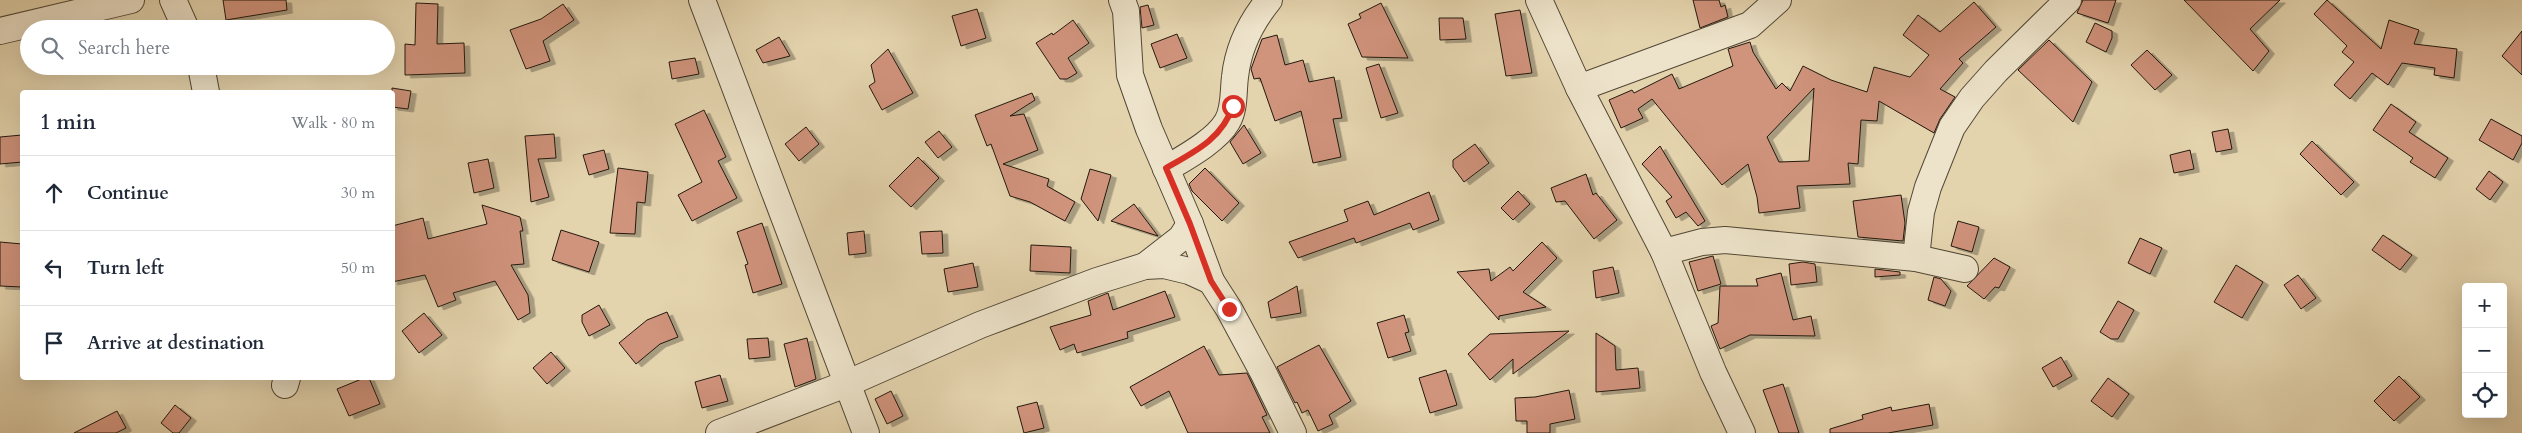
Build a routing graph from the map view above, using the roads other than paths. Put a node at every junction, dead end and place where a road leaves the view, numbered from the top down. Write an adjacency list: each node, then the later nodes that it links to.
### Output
1 (131, 0): 9 (street)
2 (174, 0): 10 (street)
3 (702, 0): 23 (street)
4 (1122, 0): 16 (street)
5 (1269, 0): 16 (street)
6 (1540, 0): 14 (street)
7 (1778, 0): 14 (street)
8 (2068, 0): 19 (street)
9 (46, 20)
10 (182, 20)
11 (20, 26): 12 (street)
12 (0, 31)
13 (203, 75): 15 (street)
14 (1579, 88): 18 (street)
15 (206, 90)
16 (1166, 168): 17 (street)
17 (1190, 224): 20 (street); 22 (street)
18 (1664, 252): 19 (street); 27 (street)
19 (1916, 258): 21 (street)
20 (1145, 266): 22 (street); 23 (street)
21 (1964, 269)
22 (1211, 281): 26 (street)
23 (846, 384): 24 (street); 25 (street)
24 (719, 433)
25 (866, 433)
26 (1293, 433)
27 (1742, 433)

